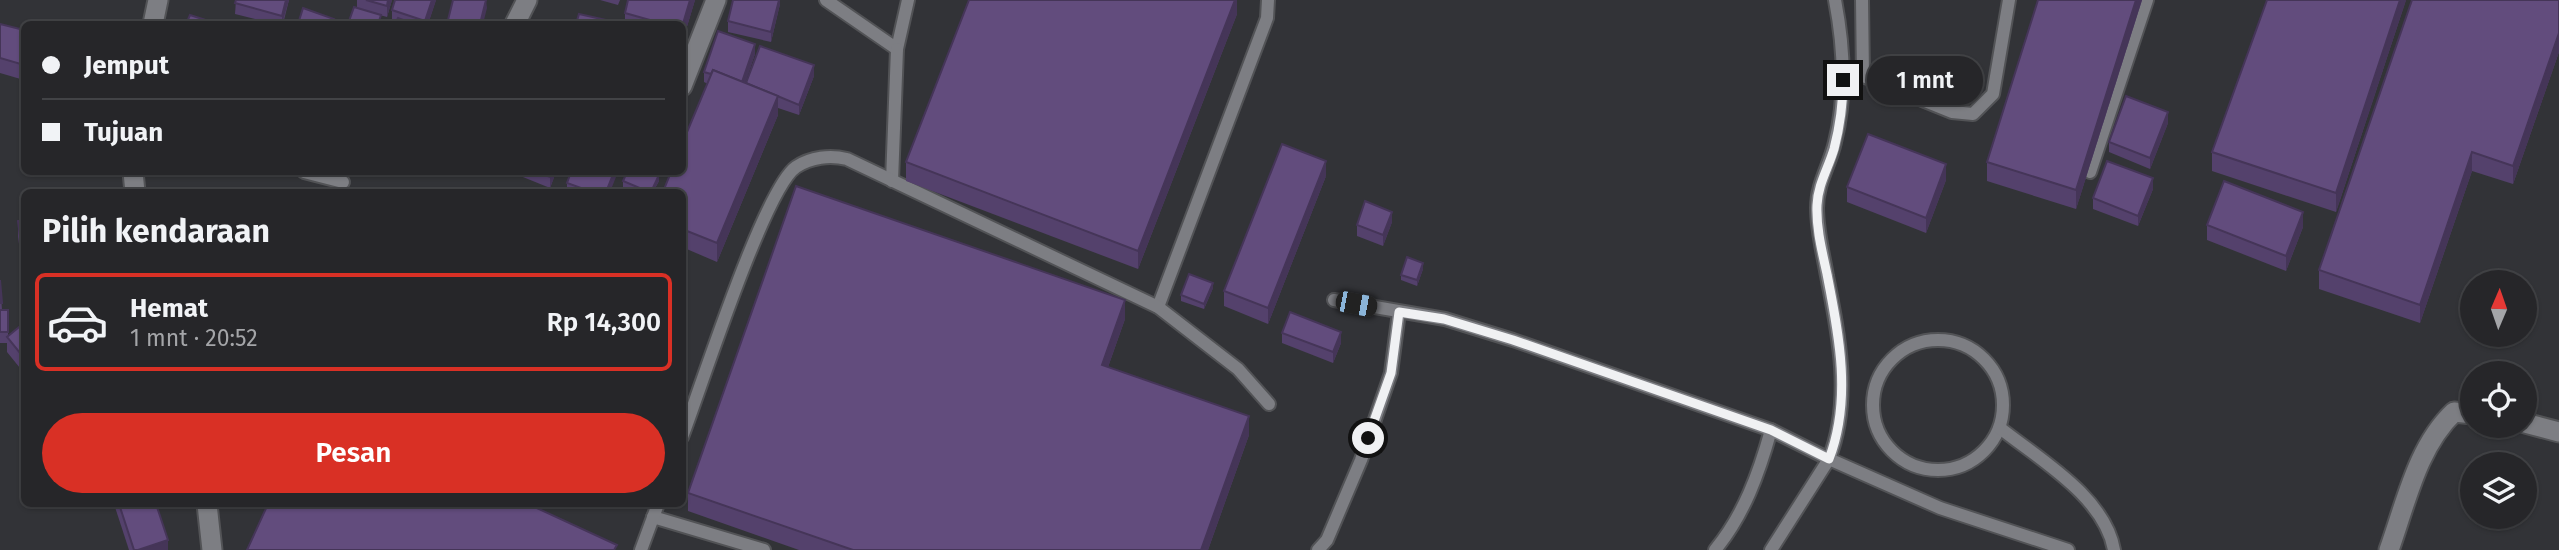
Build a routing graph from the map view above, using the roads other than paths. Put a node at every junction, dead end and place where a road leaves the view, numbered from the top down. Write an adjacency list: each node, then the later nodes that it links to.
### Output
1 (158, 0): 11 (street)
2 (527, 0): 12 (street)
3 (716, 0): 14 (street)
4 (826, 0): 13 (lane)
5 (908, 0): 13 (lane)
6 (1268, 0): 20 (lane)
7 (1835, 0): 29 (lane)
8 (1862, 0): 9 (lane)
9 (2009, 0)
10 (2147, 0): 15 (lane)
11 (154, 21)
12 (516, 21)
13 (897, 49): 17 (lane)
14 (686, 76)
15 (2090, 172)
16 (315, 175): 18 (lane)
17 (892, 181): 20 (lane); 24 (lane)
18 (342, 182)
19 (1334, 300): 21 (lane)
20 (1158, 307): 22 (lane)
21 (1399, 312): 27 (lane); 35 (lane)
22 (1269, 404)
23 (2460, 413): 40 (street)
24 (686, 426)
25 (2537, 426): 28 (street)
26 (2000, 428): 26 (lane); 39 (lane)
27 (1771, 430): 29 (lane); 36 (lane)
28 (2559, 432)
29 (1829, 459): 37 (lane); 38 (lane)
30 (207, 507): 32 (street)
31 (656, 510): 33 (lane); 34 (lane)
32 (212, 550)
33 (641, 550)
34 (764, 550)
35 (1318, 550)
36 (1715, 550)
37 (1771, 550)
38 (2068, 550)
39 (2114, 550)
40 (2389, 550)

